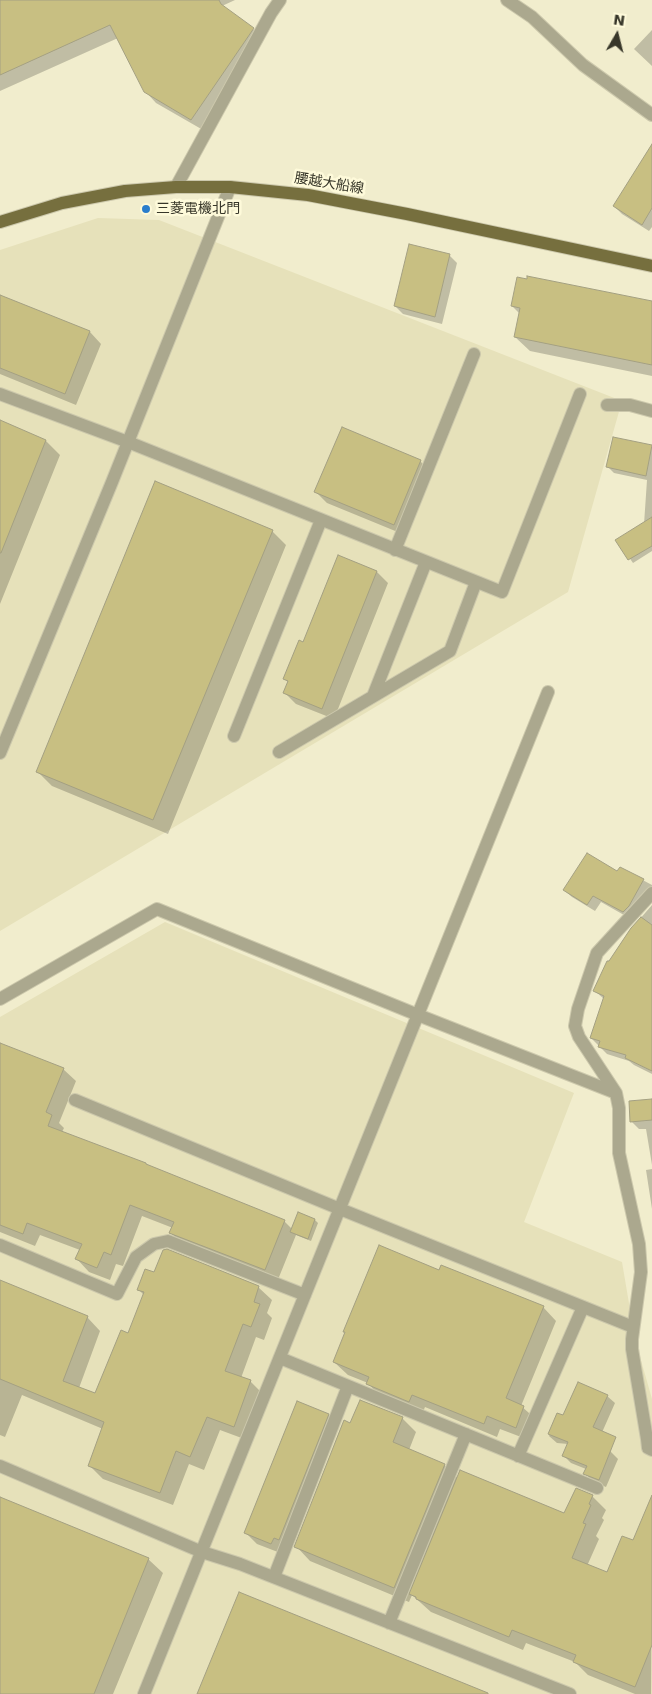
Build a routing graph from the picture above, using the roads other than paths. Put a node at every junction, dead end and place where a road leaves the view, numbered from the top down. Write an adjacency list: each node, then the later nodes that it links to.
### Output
1 (280, 0): 4 (street)
2 (507, 0): 3 (street)
3 (652, 115)
4 (176, 187): 5 (main road, 腰越大船線); 6 (main road, 腰越大船線)
5 (230, 187): 7 (main road, 腰越大船線); 13 (street)
6 (0, 222)
7 (652, 266)
8 (474, 354): 15 (street)
9 (0, 394): 13 (street)
10 (580, 394): 17 (street)
11 (607, 406): 12 (street)
12 (652, 410)
13 (128, 442): 14 (street); 22 (street)
14 (321, 520): 15 (street); 20 (street)
15 (395, 550): 16 (street)
16 (426, 562): 17 (street); 19 (street)
17 (476, 582): 19 (street)
18 (548, 692): 25 (street)
19 (373, 696): 21 (street)
20 (234, 736)
21 (279, 752)
22 (0, 753)
23 (652, 893): 26 (street)
24 (0, 999): 25 (street)
25 (418, 1015): 26 (street); 28 (street)
26 (616, 1093): 32 (street)
27 (75, 1100): 28 (street)
28 (340, 1209): 30 (street); 31 (street)
29 (0, 1245): 30 (street)
30 (305, 1295): 33 (street)
31 (583, 1307): 32 (street); 37 (street)
32 (633, 1327): 36 (street)
33 (280, 1358): 34 (street); 40 (street)
34 (348, 1386): 35 (street); 41 (street)
35 (466, 1434): 37 (street); 42 (street)
36 (652, 1450)
37 (518, 1456): 39 (street)
38 (0, 1466): 40 (street)
39 (597, 1488)
40 (202, 1552): 41 (street); 43 (street)
41 (274, 1577): 42 (street)
42 (389, 1623): 44 (street)
43 (144, 1694)
44 (570, 1694)

